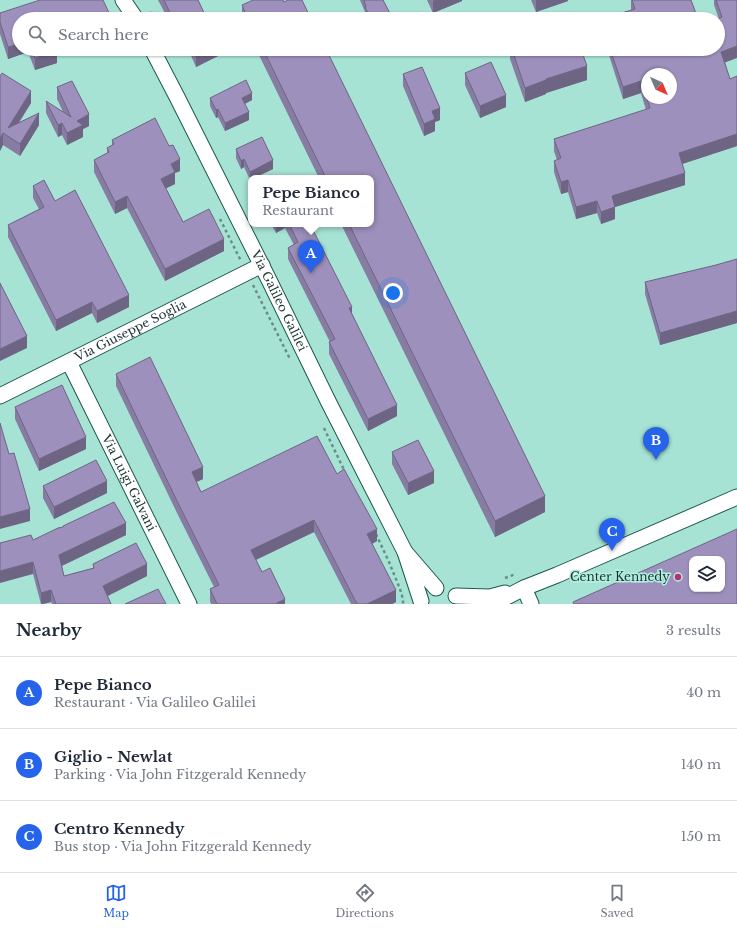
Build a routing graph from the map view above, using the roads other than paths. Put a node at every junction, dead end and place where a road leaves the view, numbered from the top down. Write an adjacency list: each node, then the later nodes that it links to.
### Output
1 (123, 0): 3 (street)
2 (133, 0): 4 (street)
3 (131, 12)
4 (135, 12)
5 (156, 56): 6 (street, Via Galileo Galilei)
6 (262, 265): 7 (street, Via Giuseppe Soglia); 10 (street, Via Galileo Galilei)
7 (69, 362): 8 (street, Via Giuseppe Soglia); 15 (street, Via Luigi Galvani)
8 (0, 396)
9 (737, 497): 12 (street)
10 (405, 552): 11 (street, Via Galileo Galilei); 14 (street, Via Galileo Galilei)
11 (436, 588): 13 (street); 14 (street)
12 (524, 588): 13 (street); 16 (street); 17 (street)
13 (458, 600)
14 (420, 603)
15 (189, 604)
16 (493, 604)
17 (531, 604)

